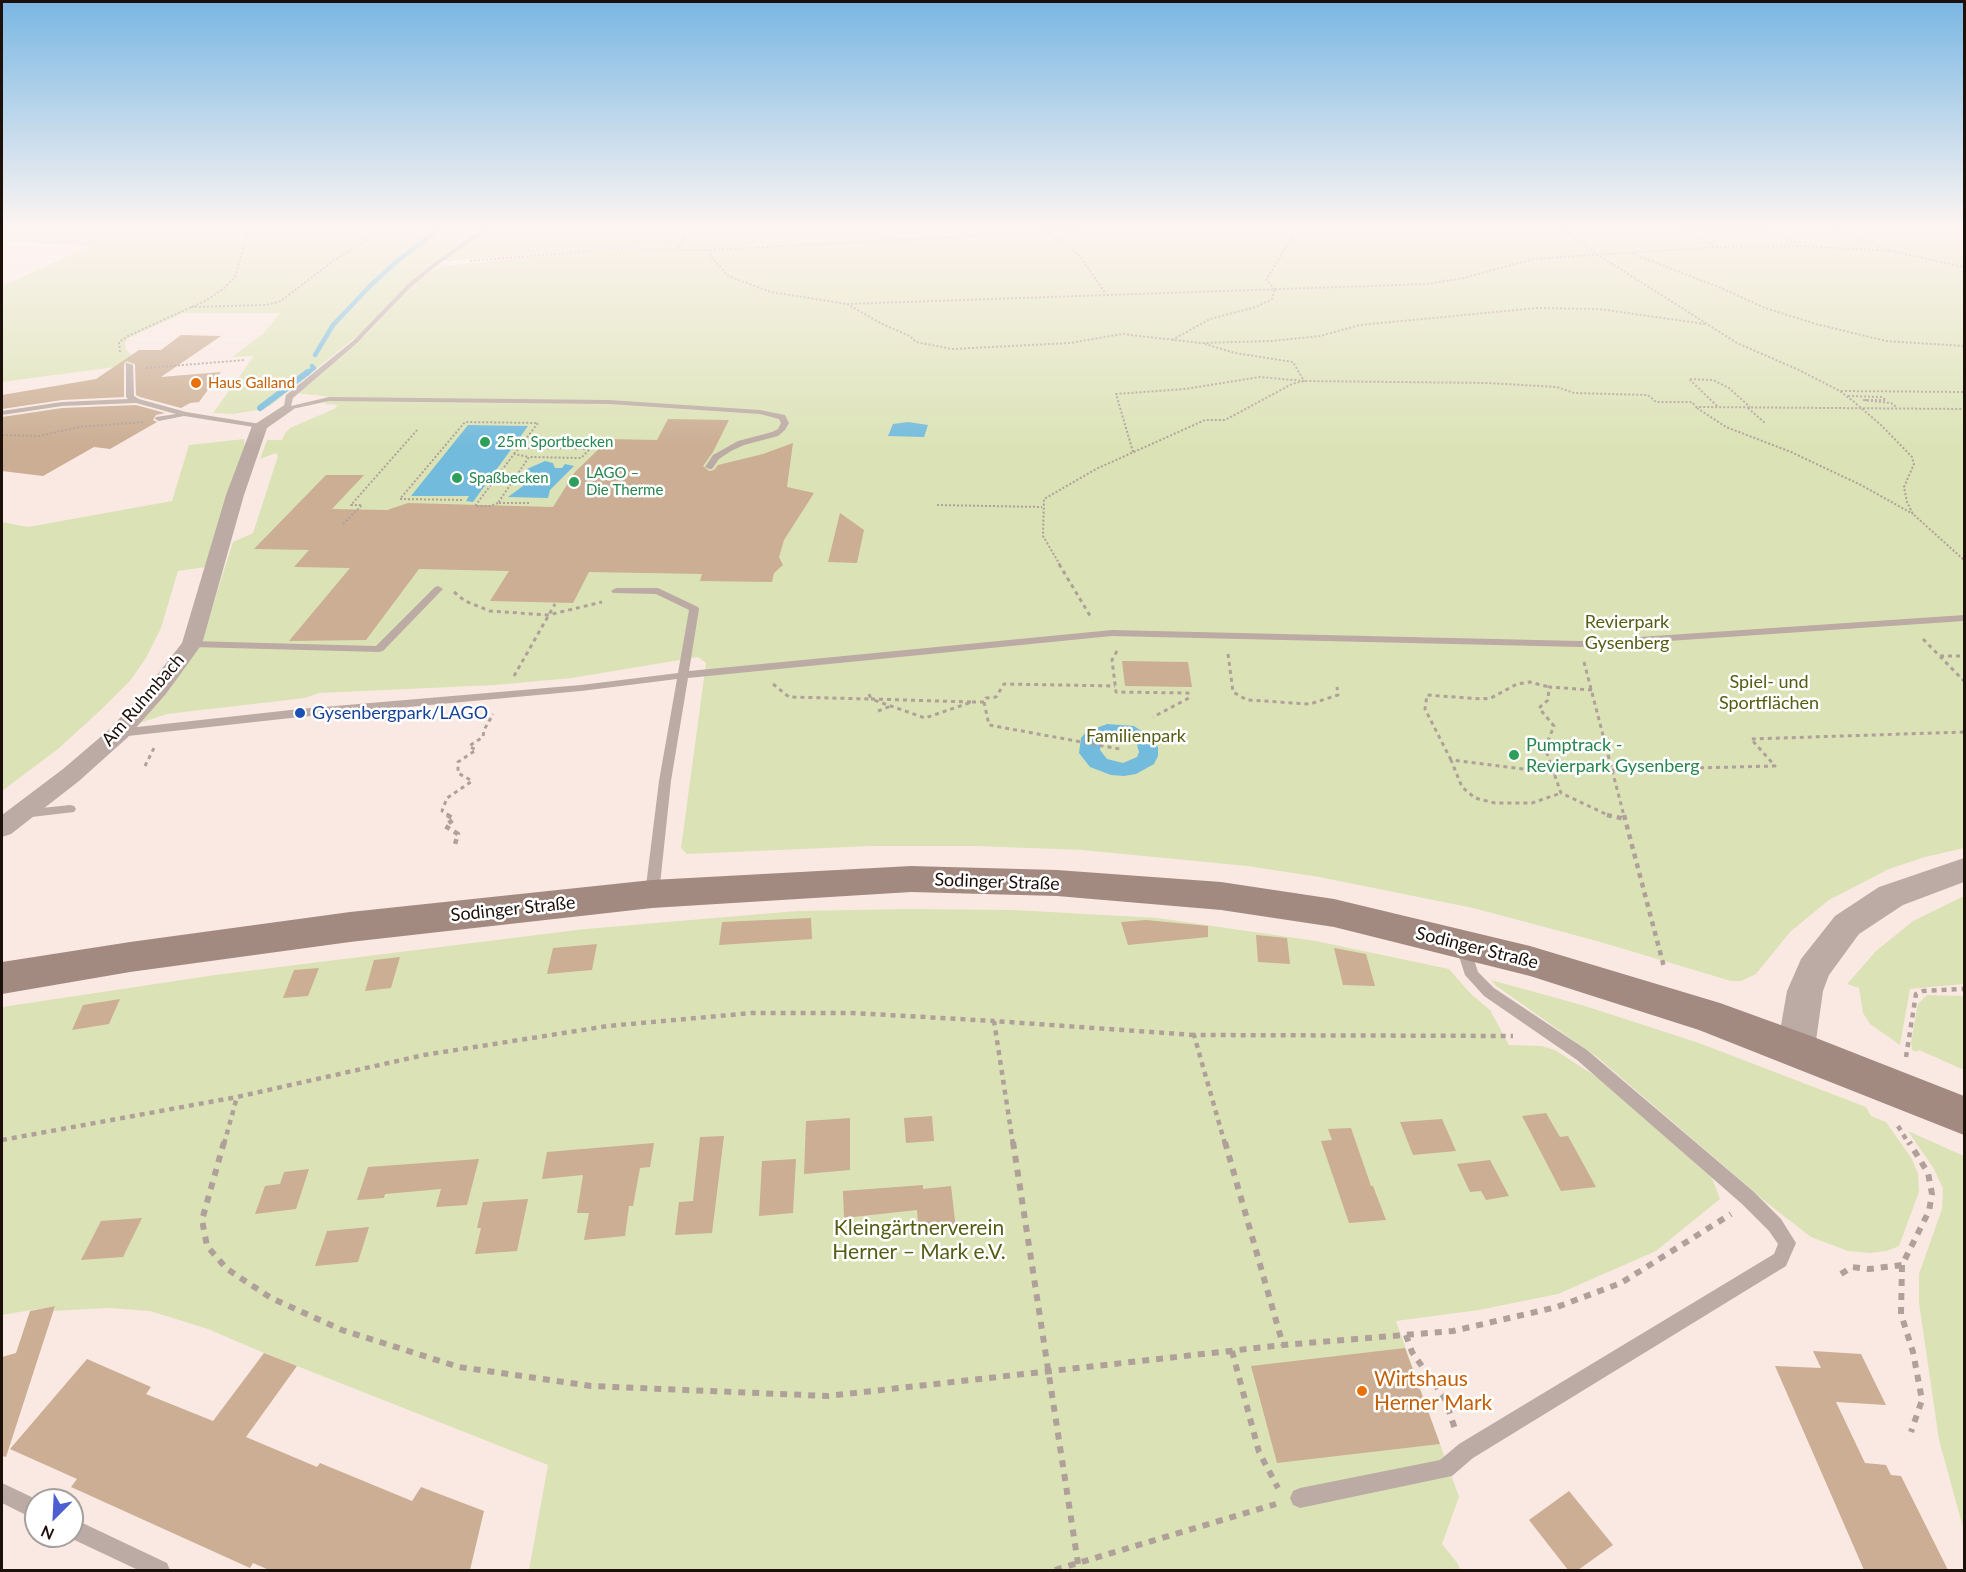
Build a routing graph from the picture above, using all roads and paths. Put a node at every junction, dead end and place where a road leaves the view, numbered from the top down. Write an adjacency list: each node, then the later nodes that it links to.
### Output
1 (206, 299): 10 (path)
2 (283, 299): 10 (path)
3 (396, 299): 26 (lane)
4 (810, 299): 9 (path)
5 (981, 299): 9 (path)
6 (1271, 299): 12 (path)
7 (1667, 299): 11 (path)
8 (1746, 299): 14 (path)
9 (847, 304): 12 (path)
10 (191, 307): 16 (path)
11 (1705, 324): 13 (path); 18 (path)
12 (1172, 340): 13 (path)
13 (1201, 343): 17 (path)
14 (1965, 346)
15 (245, 360): 16 (path)
16 (128, 365): 21 (lane)
17 (1304, 381): 22 (path); 36 (path); 36 (path)
18 (1840, 391): 19 (path); 20 (path)
19 (1965, 392)
20 (1847, 396): 24 (path); 24 (path)
21 (136, 401): 28 (lane); 29 (lane)
22 (1696, 407): 23 (path); 45 (path)
23 (1718, 407): 25 (path); 25 (path)
24 (1860, 407): 25 (path); 27 (path); 45 (path)
25 (1749, 408): 31 (path)
26 (286, 409): 32 (street); 39 (lane)
27 (1965, 409)
28 (2, 413)
29 (186, 414): 30 (lane); 32 (lane)
30 (159, 419): 34 (path)
31 (1765, 423)
32 (260, 426): 55 (street, Am Ruhmbach)
33 (418, 429): 46 (path)
34 (2, 435)
35 (519, 448): 37 (path); 38 (path); 40 (path)
36 (1133, 452): 44 (path)
37 (514, 454): 38 (path); 41 (path)
38 (529, 457): 41 (path)
39 (709, 467)
40 (462, 500)
41 (498, 503): 42 (path)
42 (531, 503)
43 (937, 505): 44 (path)
44 (1042, 507): 54 (path)
45 (1913, 514): 47 (path)
46 (343, 524)
47 (1965, 560)
48 (438, 589): 51 (path); 55 (lane)
49 (616, 591): 51 (path); 61 (lane)
50 (555, 604): 51 (path)
51 (548, 615): 62 (path)
52 (1965, 618): 53 (lane)
53 (1907, 623): 56 (lane); 58 (path)
54 (1107, 634): 56 (lane); 60 (lane); 64 (path)
55 (192, 644): 77 (street, Am Ruhmbach)
56 (1580, 644): 67 (path)
57 (1228, 654): 65 (path)
58 (1939, 656): 59 (path); 63 (path)
59 (1965, 656)
60 (760, 668): 61 (lane); 69 (path)
61 (681, 676): 77 (lane); 88 (lane)
62 (513, 677)
63 (1965, 681)
64 (1115, 686): 71 (path); 75 (path)
65 (1337, 687)
66 (1549, 687): 67 (path); 79 (path); 81 (path)
67 (1592, 690): 80 (path)
68 (869, 694): 69 (path)
69 (871, 699): 70 (path); 72 (path)
70 (972, 702): 71 (path); 72 (path)
71 (984, 702): 78 (path)
72 (891, 706): 74 (path)
73 (495, 710): 86 (path)
74 (878, 711)
75 (1153, 717)
76 (1965, 732): 80 (path)
77 (119, 733): 85 (street, Am Ruhmbach)
78 (1120, 749)
79 (1451, 760): 81 (path); 82 (path)
80 (1612, 770): 84 (path)
81 (1555, 773): 82 (path)
82 (1561, 793): 84 (path)
83 (70, 809): 85 (lane)
84 (1625, 819): 90 (path)
85 (11, 821)
86 (455, 844)
87 (1965, 870): 96 (street)
88 (652, 894): 89 (main road, Sodinger Straße); 91 (main road, Sodinger Straße)
89 (1462, 943): 94 (lane); 96 (main road, Sodinger Straße)
90 (1664, 967)
91 (2, 978)
92 (1965, 989): 97 (path)
93 (994, 1020): 95 (path); 98 (path); 108 (path)
94 (1538, 1026): 95 (path); 102 (lane)
95 (1194, 1035): 106 (path)
96 (1796, 1048): 100 (main road, Sodinger Straße)
97 (1906, 1058)
98 (237, 1097): 101 (path); 108 (path)
99 (1900, 1116): 103 (path)
100 (1965, 1116)
101 (2, 1140)
102 (1748, 1198): 105 (path); 110 (lane)
103 (1902, 1265): 104 (path); 109 (path)
104 (1841, 1274)
105 (1406, 1335): 106 (path); 110 (path)
106 (1283, 1345): 107 (path)
107 (1232, 1351): 108 (path); 112 (path)
108 (1048, 1372): 115 (path)
109 (1911, 1432)
110 (1466, 1451): 112 (lane)
111 (2, 1493): 113 (lane)
112 (1293, 1500): 115 (path)
113 (24, 1504)
114 (84, 1534): 116 (lane)
115 (1079, 1567): 117 (path)
116 (160, 1570)
117 (1055, 1570)

